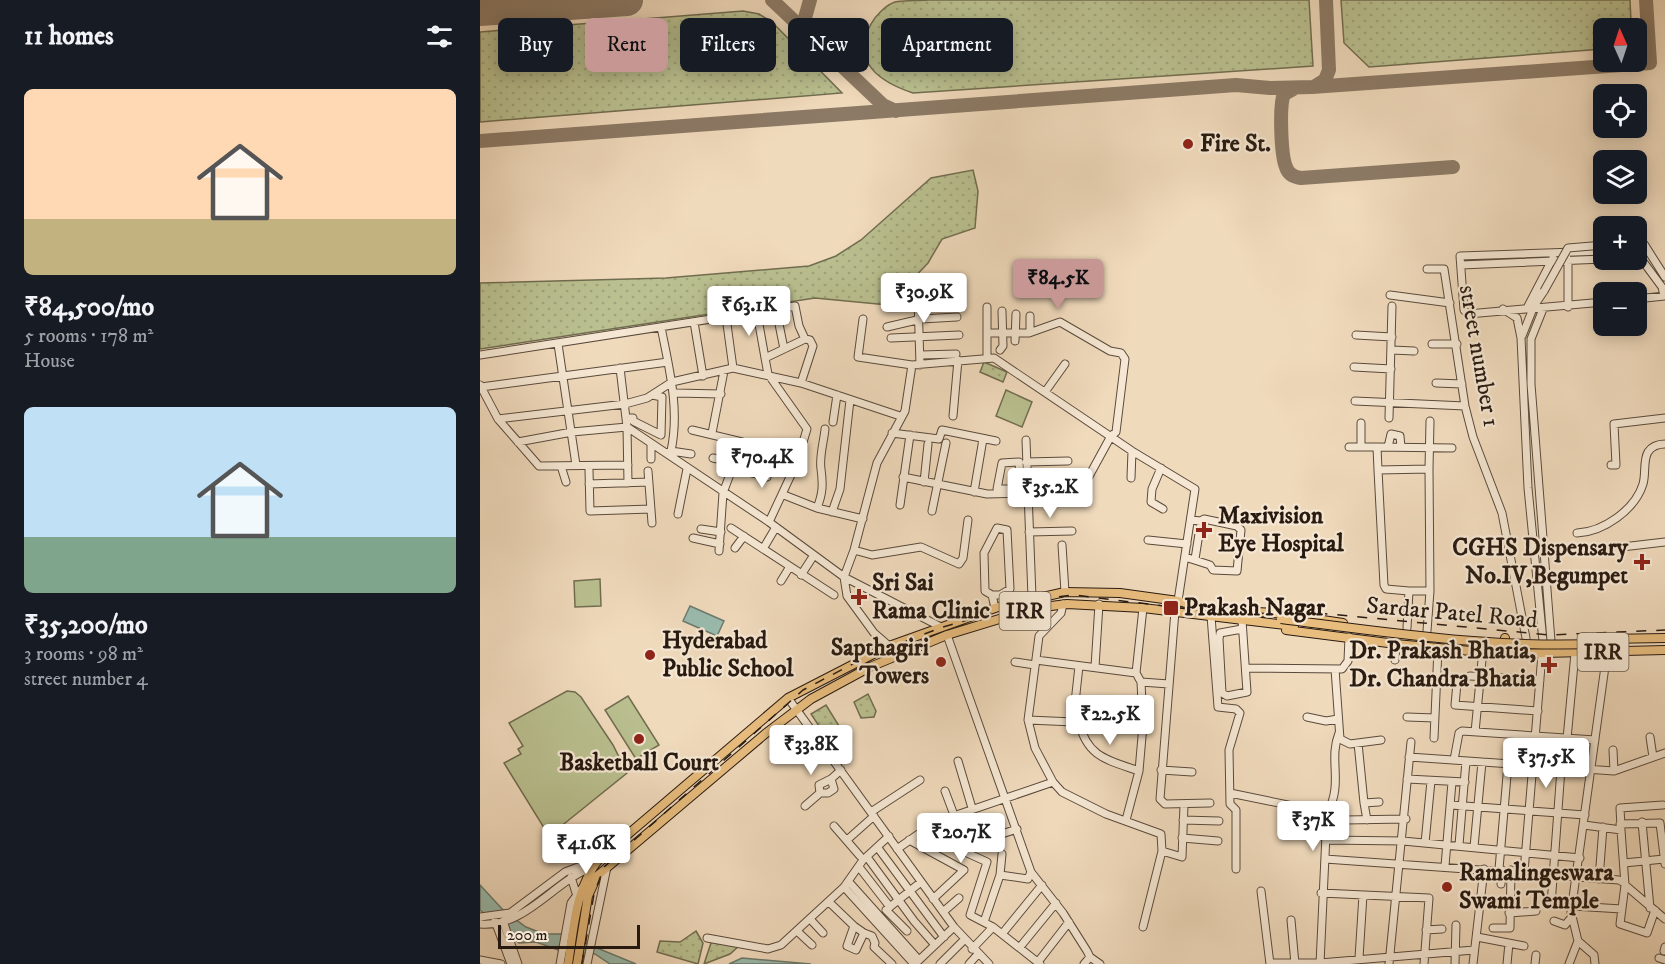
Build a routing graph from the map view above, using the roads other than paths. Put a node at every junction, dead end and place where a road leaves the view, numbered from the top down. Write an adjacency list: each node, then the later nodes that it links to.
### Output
1 (1593, 246): 18 (street, bridge)
2 (1647, 249): 10 (street)
3 (1593, 251): 7 (street)
4 (1553, 259): 6 (street); 7 (street); 18 (street)
5 (1593, 259): 6 (street)
6 (1568, 260): 20 (street)
7 (1461, 265): 22 (street)
8 (1647, 267): 12 (street)
9 (1427, 269): 15 (street, street number 1)
10 (1665, 277)
11 (1390, 295): 15 (street)
12 (1664, 296): 13 (street)
13 (1647, 298)
14 (918, 299): 14 (street); 31 (street)
15 (1450, 303): 49 (street, street number 1)
16 (1593, 304): 20 (street)
17 (1392, 306): 42 (street)
18 (1531, 306): 22 (street); 23 (street); 44 (street)
19 (987, 307): 36 (street)
20 (1568, 307): 23 (street)
21 (776, 309): 25 (street); 45 (street); 52 (street)
22 (1503, 309): 44 (street)
23 (1543, 309): 51 (street)
24 (1002, 311): 37 (street)
25 (757, 313): 29 (street); 60 (street)
26 (1016, 314): 38 (street)
27 (957, 316): 31 (street)
28 (1030, 316): 35 (street)
29 (726, 317): 32 (street); 66 (street)
30 (863, 319): 63 (street)
31 (921, 319): 34 (street); 41 (street)
32 (694, 322): 33 (street); 71 (street)
33 (662, 327): 47 (street); 61 (street)
34 (887, 327)
35 (1030, 332): 38 (street); 106 (street)
36 (987, 333): 37 (street); 59 (street)
37 (1002, 333): 38 (street); 53 (street)
38 (1016, 333): 46 (street)
39 (959, 335): 41 (street)
40 (1356, 335): 42 (street)
41 (921, 336): 43 (street); 57 (street)
42 (1392, 337): 54 (street)
43 (891, 338)
44 (1521, 338): 50 (street)
45 (804, 339): 52 (street); 73 (street)
46 (1015, 341)
47 (558, 344): 56 (street); 70 (street)
48 (1432, 344): 49 (street)
49 (1457, 344): 75 (street, street number 1)
50 (1522, 347): 51 (street); 77 (street)
51 (1531, 347): 76 (street)
52 (784, 349): 60 (street)
53 (1000, 350)
54 (1392, 350): 55 (street); 67 (street)
55 (1414, 351)
56 (480, 354)
57 (921, 355): 58 (street); 63 (street)
58 (957, 357): 59 (street); 63 (street); 91 (street)
59 (987, 357): 79 (street)
60 (765, 358): 69 (street)
61 (668, 362): 65 (street); 72 (street)
62 (1065, 364): 79 (street)
63 (916, 365): 90 (street)
64 (1354, 367): 67 (street)
65 (620, 368): 70 (street); 87 (street)
66 (733, 368): 68 (street); 69 (street)
67 (1391, 369): 86 (street)
68 (724, 371): 71 (street); 81 (street)
69 (768, 374): 73 (street); 129 (street)
70 (563, 376): 78 (street); 89 (street)
71 (703, 376): 72 (street)
72 (672, 382): 82 (street); 124 (street)
73 (801, 383): 83 (street)
74 (1436, 383): 75 (street)
75 (1462, 384): 88 (street, street number 1)
76 (1532, 384): 77 (street); 153 (street)
77 (1522, 385): 154 (street)
78 (481, 386): 95 (street)
79 (1045, 392): 106 (street)
80 (676, 393): 81 (street)
81 (721, 394): 103 (street)
82 (652, 395): 87 (street); 92 (street)
83 (837, 395): 84 (street); 97 (street)
84 (850, 400): 90 (street); 165 (street)
85 (1355, 401): 86 (street)
86 (1389, 403): 88 (street); 93 (street)
87 (625, 404): 89 (street); 92 (street)
88 (1465, 406): 221 (street, street number 1)
89 (569, 410): 95 (street); 102 (street)
90 (900, 416): 104 (street)
91 (953, 416)
92 (626, 418): 99 (street)
93 (1389, 418)
94 (1665, 418): 135 (street)
95 (498, 419): 110 (street)
96 (1430, 421): 120 (street)
97 (832, 422)
98 (1361, 423): 116 (street)
99 (627, 427): 102 (street); 114 (street); 133 (street)
100 (825, 429): 161 (street)
101 (692, 430): 103 (street)
102 (572, 432): 110 (street); 132 (street)
103 (712, 433): 134 (street)
104 (892, 433): 105 (street); 167 (street)
105 (910, 435): 107 (street); 143 (street)
106 (1111, 436): 122 (street); 159 (street)
107 (983, 439): 109 (street); 156 (street)
108 (1026, 440): 130 (street)
109 (996, 441)
110 (518, 442): 131 (street)
111 (946, 443): 151 (street)
112 (928, 444): 148 (street)
113 (1665, 444): 179 (street)
114 (651, 445): 124 (street); 127 (street)
115 (1349, 447): 116 (street)
116 (1361, 447): 117 (street)
117 (1377, 447): 118 (street); 141 (street)
118 (1388, 447): 119 (street); 119 (street)
119 (1401, 447): 120 (street)
120 (1429, 448): 121 (street); 139 (street)
121 (1452, 448)
122 (1132, 451): 137 (street); 145 (street)
123 (770, 452): 129 (street)
124 (669, 453): 125 (street); 138 (street)
125 (691, 454)
126 (713, 458): 134 (street)
127 (651, 459)
128 (1068, 461): 130 (street)
129 (797, 462): 158 (street)
130 (1026, 462): 144 (street)
131 (561, 465): 132 (street); 146 (street)
132 (576, 465): 133 (street)
133 (628, 465): 149 (street)
134 (734, 465): 136 (street); 157 (street)
135 (1611, 465)
136 (771, 466)
137 (1161, 468): 162 (street); 169 (street)
138 (687, 469): 157 (street); 166 (street)
139 (1429, 469): 141 (street); 199 (street)
140 (589, 470): 150 (street)
141 (1378, 470): 198 (street)
142 (648, 471): 147 (street)
143 (903, 477): 148 (street); 160 (street)
144 (1023, 477): 144 (street); 155 (street)
145 (1131, 478)
146 (566, 482)
147 (649, 482): 149 (street); 163 (street)
148 (924, 482): 151 (street)
149 (628, 483): 150 (street)
150 (589, 484): 163 (street)
151 (939, 484): 156 (street); 164 (street)
152 (1064, 484): 155 (street)
153 (1538, 487): 154 (street); 201 (street)
154 (1528, 488): 202 (street)
155 (1027, 490): 156 (street); 178 (street)
156 (974, 492)
157 (723, 493): 170 (street); 177 (street)
158 (784, 495): 161 (street); 170 (street)
159 (1076, 500)
160 (900, 505)
161 (817, 508): 165 (street)
162 (1163, 508)
163 (651, 509): 172 (street)
164 (932, 511)
165 (832, 512): 167 (street)
166 (678, 514)
167 (863, 519): 189 (street)
168 (968, 520): 189 (street)
169 (1191, 520): 171 (street); 184 (street)
170 (770, 522): 174 (street)
171 (1202, 522): 192 (street); 192 (street)
172 (652, 523)
173 (730, 528): 180 (street)
174 (776, 528): 188 (street); 190 (street)
175 (701, 529): 177 (street)
176 (1072, 531): 178 (street)
177 (721, 532): 181 (street)
178 (1029, 532): 205 (street)
179 (1577, 533)
180 (744, 536): 187 (street); 188 (street)
181 (693, 538)
182 (1148, 540): 184 (street)
183 (1665, 542): 186 (street)
184 (1187, 544): 191 (street)
185 (1062, 545): 200 (street)
186 (1622, 547)
187 (735, 548)
188 (763, 549): 193 (street)
189 (854, 550): 195 (street)
190 (814, 555): 194 (street); 195 (street)
191 (1185, 557): 192 (street); 206 (street)
192 (1195, 559)
193 (789, 568): 194 (street); 196 (street)
194 (801, 575): 204 (street)
195 (844, 577): 216 (street); 229 (street)
196 (781, 581)
197 (1008, 591): 203 (street); 203 (street); 207 (street)
198 (1409, 591): 199 (street); 217 (street)
199 (1430, 591): 218 (street)
200 (1065, 592): 205 (main road, Sardar Patel Road / IRR); 206 (main road, Sardar Patel Road / IRR)
201 (1548, 593): 202 (street); 224 (street)
202 (1538, 594): 224 (street)
203 (992, 595): 210 (street)
204 (834, 596)
205 (1032, 597): 207 (main road, Sardar Patel Road / IRR)
206 (1178, 600): 214 (main road, Sardar Patel Road / IRR)
207 (1012, 603): 210 (main road, Sardar Patel Road / IRR)
208 (1063, 604): 209 (main road, Sardar Patel Road / IRR); 219 (main road, Sardar Patel Road / IRR); 239 (street)
209 (1099, 604): 211 (main road, Sardar Patel Road / IRR); 241 (street)
210 (994, 608): 216 (main road, Sardar Patel Road / IRR)
211 (1143, 608): 212 (main road, Sardar Patel Road / IRR); 244 (street)
212 (1175, 611): 213 (main road, Sardar Patel Road / IRR); 250 (street)
213 (1211, 616): 214 (main road, Sardar Patel Road / IRR); 297 (street)
214 (1242, 621): 215 (main road, IRR); 222 (main road, Sardar Patel Road / IRR); 242 (street); 242 (street)
215 (1278, 623): 220 (main road, Sardar Patel Road / IRR); 226 (main road, IRR, bridge)
216 (941, 627): 229 (main road, Sardar Patel Road / IRR)
217 (1407, 628)
218 (1427, 631)
219 (948, 635): 253 (main road, Sardar Patel Road / IRR); 298 (street)
220 (1349, 637): 227 (main road, Sardar Patel Road / IRR); 243 (street)
221 (1526, 638)
222 (1504, 639): 224 (main road, Sardar Patel Road / IRR); 234 (main road)
223 (1665, 639): 225 (main road, Sardar Patel Road / IRR); 226 (main road, IRR)
224 (1547, 640): 225 (main road, Sardar Patel Road / IRR)
225 (1570, 640): 235 (main road)
226 (1653, 643): 228 (main road, IRR)
227 (1396, 644): 230 (main road, Sardar Patel Road / IRR); 236 (street)
228 (1665, 645)
229 (889, 646): 251 (main road, Sardar Patel Road / IRR)
230 (1438, 649): 234 (main road, Sardar Patel Road / IRR); 257 (street)
231 (1665, 650): 232 (main road, Sardar Patel Road / IRR)
232 (1607, 652): 233 (main road, Sardar Patel Road / IRR); 269 (street)
233 (1575, 653): 235 (main road, Sardar Patel Road / IRR); 267 (street)
234 (1503, 654): 235 (main road, Sardar Patel Road / IRR)
235 (1545, 654): 247 (street)
236 (1395, 660)
237 (1482, 660): 246 (street)
238 (1015, 662): 239 (street)
239 (1036, 662): 240 (street); 259 (street)
240 (1079, 666): 241 (street); 260 (street)
241 (1095, 667): 244 (street)
242 (1246, 668): 243 (street)
243 (1335, 669): 258 (street)
244 (1136, 673): 248 (street)
245 (1470, 676): 246 (street)
246 (1480, 677): 247 (street); 252 (street)
247 (1540, 680): 254 (street)
248 (1141, 682): 250 (street); 261 (street)
249 (1457, 683): 252 (street)
250 (1169, 684): 285 (street)
251 (788, 698): 253 (street); 350 (main road, Sardar Patel Road / IRR)
252 (1478, 707): 254 (street); 262 (street)
253 (797, 710): 284 (street); 359 (main road, Sardar Patel Road / IRR)
254 (1538, 711): 264 (street)
255 (1307, 717): 258 (street)
256 (1407, 717): 257 (street)
257 (1435, 718): 266 (street)
258 (1338, 719): 263 (street)
259 (1028, 720): 260 (street); 293 (street)
260 (1076, 721): 261 (street); 287 (street)
261 (1143, 725): 287 (street)
262 (1475, 732): 264 (street); 276 (street)
263 (1339, 733): 271 (street); 312 (street)
264 (1536, 737): 267 (street); 282 (street)
265 (1650, 737): 275 (street)
266 (1434, 738)
267 (1567, 739): 269 (street)
268 (1382, 740): 271 (street)
269 (1595, 740): 286 (street)
270 (1411, 742): 274 (street)
271 (1358, 743): 301 (street)
272 (1613, 750): 288 (street)
273 (1664, 753): 275 (street); 280 (street)
274 (1409, 757): 276 (street); 290 (street)
275 (1653, 757): 288 (street)
276 (1454, 760): 277 (street)
277 (1466, 761): 279 (street); 295 (street)
278 (958, 762): 309 (street)
279 (1482, 762): 281 (street); 307 (street)
280 (1664, 762)
281 (1508, 764): 282 (street); 308 (street)
282 (1533, 766): 283 (street); 310 (street)
283 (1561, 769): 286 (street); 311 (street)
284 (841, 770): 306 (street); 313 (street)
285 (1161, 770): 289 (street); 302 (street)
286 (1590, 770): 288 (street); 315 (street)
287 (1139, 771): 317 (street)
288 (1614, 771)
289 (1192, 772)
290 (1407, 779): 292 (street); 316 (street)
291 (920, 780): 313 (street)
292 (1431, 781): 294 (street); 336 (street)
293 (1053, 782): 298 (street); 317 (street)
294 (1452, 782): 295 (street); 303 (street)
295 (1465, 782): 304 (street)
296 (945, 791): 314 (street)
297 (1230, 793): 312 (street); 361 (street)
298 (1005, 796): 309 (street); 327 (street)
299 (1379, 802): 301 (street)
300 (1210, 803): 302 (street)
301 (1364, 803): 320 (street)
302 (1184, 805): 318 (street)
303 (1451, 805): 304 (street); 338 (street)
304 (1463, 805): 307 (street); 339 (street)
305 (1663, 805): 326 (street)
306 (805, 806)
307 (1477, 806): 308 (street); 340 (street)
308 (1504, 807): 310 (street); 342 (street)
309 (972, 808): 314 (street)
310 (1530, 810): 311 (street); 345 (street)
311 (1557, 812): 315 (street); 347 (street)
312 (1327, 813): 333 (street)
313 (873, 814): 329 (street); 331 (street)
314 (954, 815): 328 (street)
315 (1585, 815): 323 (street)
316 (1406, 819): 320 (street); 335 (street)
317 (1126, 820): 344 (street)
318 (1183, 820): 321 (street); 330 (street)
319 (1345, 820): 320 (street)
320 (1367, 820)
321 (1219, 821)
322 (1642, 822): 326 (street); 352 (street); 353 (street)
323 (1584, 825): 325 (street); 349 (street)
324 (834, 826): 331 (street)
325 (1603, 827): 326 (street); 371 (street)
326 (1621, 827): 354 (street)
327 (1017, 829): 337 (street); 366 (street)
328 (921, 832): 332 (street); 403 (street)
329 (889, 836): 341 (street); 343 (street)
330 (1182, 838): 334 (street); 344 (street)
331 (847, 840): 348 (street)
332 (909, 840): 343 (street); 385 (street)
333 (1326, 840): 335 (street); 351 (street)
334 (1218, 841)
335 (1403, 841): 336 (street); 355 (street)
336 (1425, 843): 338 (street)
337 (971, 844)
338 (1447, 845): 339 (street); 357 (street)
339 (1460, 845): 340 (street)
340 (1474, 847): 342 (street)
341 (878, 848): 348 (street); 378 (street)
342 (1500, 848): 345 (street); 363 (street)
343 (897, 849): 372 (street)
344 (1162, 851): 410 (street)
345 (1526, 851): 347 (street); 365 (street)
346 (1002, 854): 367 (street)
347 (1553, 855): 349 (street); 368 (street)
348 (863, 856): 360 (street); 384 (street)
349 (1580, 858): 370 (street)
350 (599, 859): 358 (main road, IRR); 369 (street)
351 (1325, 859): 355 (street); 379 (street)
352 (1664, 859): 353 (street); 356 (street)
353 (1646, 860): 354 (street); 392 (street)
354 (1624, 862): 375 (street)
355 (1399, 864): 357 (street); 382 (street)
356 (1665, 864)
357 (1445, 866): 362 (street)
358 (593, 867): 369 (street); 380 (main road, IRR)
359 (607, 867): 448 (main road, IRR); 449 (street)
360 (859, 867): 373 (street); 390 (street)
361 (1236, 869)
362 (1484, 869): 363 (street); 420 (street)
363 (1500, 869): 364 (street); 374 (street)
364 (1510, 870): 365 (street); 395 (street)
365 (1524, 872): 368 (street)
366 (1031, 873): 367 (street); 376 (street)
367 (1000, 874): 403 (street)
368 (1552, 874): 370 (street); 388 (street)
369 (569, 876): 380 (street); 398 (street)
370 (1578, 878): 371 (street); 389 (street)
371 (1599, 879): 375 (street)
372 (921, 882): 378 (street); 385 (street)
373 (846, 884): 386 (street); 440 (street)
374 (1501, 884)
375 (1624, 884): 391 (street); 392 (street)
376 (1042, 885): 387 (street); 418 (street)
377 (1261, 891): 456 (street)
378 (909, 892): 384 (street); 419 (street)
379 (1321, 893): 381 (street); 442 (street)
380 (579, 894): 446 (street); 447 (main road, IRR)
381 (1363, 895): 382 (street); 437 (street)
382 (1396, 896): 412 (street); 434 (street)
383 (959, 898): 394 (street)
384 (899, 900): 390 (street); 426 (street)
385 (933, 900): 394 (street)
386 (829, 902): 399 (street); 407 (street)
387 (1056, 903): 404 (street); 428 (street)
388 (1551, 905)
389 (1572, 906): 391 (street); 397 (street)
390 (890, 908): 414 (street)
391 (1622, 909): 392 (street)
392 (1652, 909): 401 (street)
393 (1536, 911): 395 (street)
394 (943, 912): 408 (street)
395 (1509, 913): 411 (street)
396 (480, 917): 398 (street)
397 (1571, 918): 402 (street); 423 (street)
398 (499, 920): 405 (street); 444 (street); 445 (street)
399 (811, 920): 415 (street); 416 (street)
400 (1291, 920): 457 (street)
401 (1665, 920)
402 (1554, 921)
403 (984, 922): 409 (street)
404 (1069, 922): 436 (street); 441 (street)
405 (480, 924)
406 (1456, 925): 432 (street)
407 (854, 926): 417 (street); 417 (street)
408 (954, 927): 419 (street); 422 (street)
409 (993, 927): 418 (street); 431 (street)
410 (1143, 927)
411 (1493, 928)
412 (1426, 930): 413 (street); 433 (street)
413 (1442, 930)
414 (907, 931)
415 (798, 932): 421 (street); 425 (street)
416 (823, 933)
417 (864, 933): 450 (street)
418 (1002, 934): 428 (street)
419 (944, 937): 426 (street)
420 (1477, 937): 424 (street); 429 (street)
421 (707, 938)
422 (964, 940): 431 (street); 451 (street)
423 (1578, 941): 464 (street); 465 (street)
424 (1509, 943): 427 (street); 462 (street)
425 (812, 945)
426 (935, 945): 440 (street)
427 (1524, 946)
428 (1020, 947): 441 (street)
429 (1474, 950): 432 (street); 461 (street)
430 (501, 952): 443 (street)
431 (975, 952): 452 (street); 453 (street)
432 (1456, 952): 433 (street); 460 (street)
433 (1425, 953): 434 (street); 459 (street)
434 (1390, 955): 437 (street); 458 (street)
435 (1536, 955): 463 (street)
436 (1090, 957): 454 (street); 455 (street)
437 (1359, 958): 439 (street)
438 (480, 960): 443 (street)
439 (1341, 962): 442 (street)
440 (916, 963)
441 (1039, 963)
442 (1320, 963): 457 (street)
443 (499, 964)
444 (511, 964)
445 (518, 964)
446 (560, 964)
447 (567, 964)
448 (577, 964)
449 (587, 964)
450 (892, 964)
451 (940, 964)
452 (969, 964)
453 (989, 964)
454 (1084, 964)
455 (1100, 964)
456 (1270, 964): 457 (street)
457 (1295, 964)
458 (1389, 964)
459 (1425, 964)
460 (1455, 964)
461 (1473, 964)
462 (1507, 964)
463 (1535, 964)
464 (1569, 964)
465 (1595, 964)

